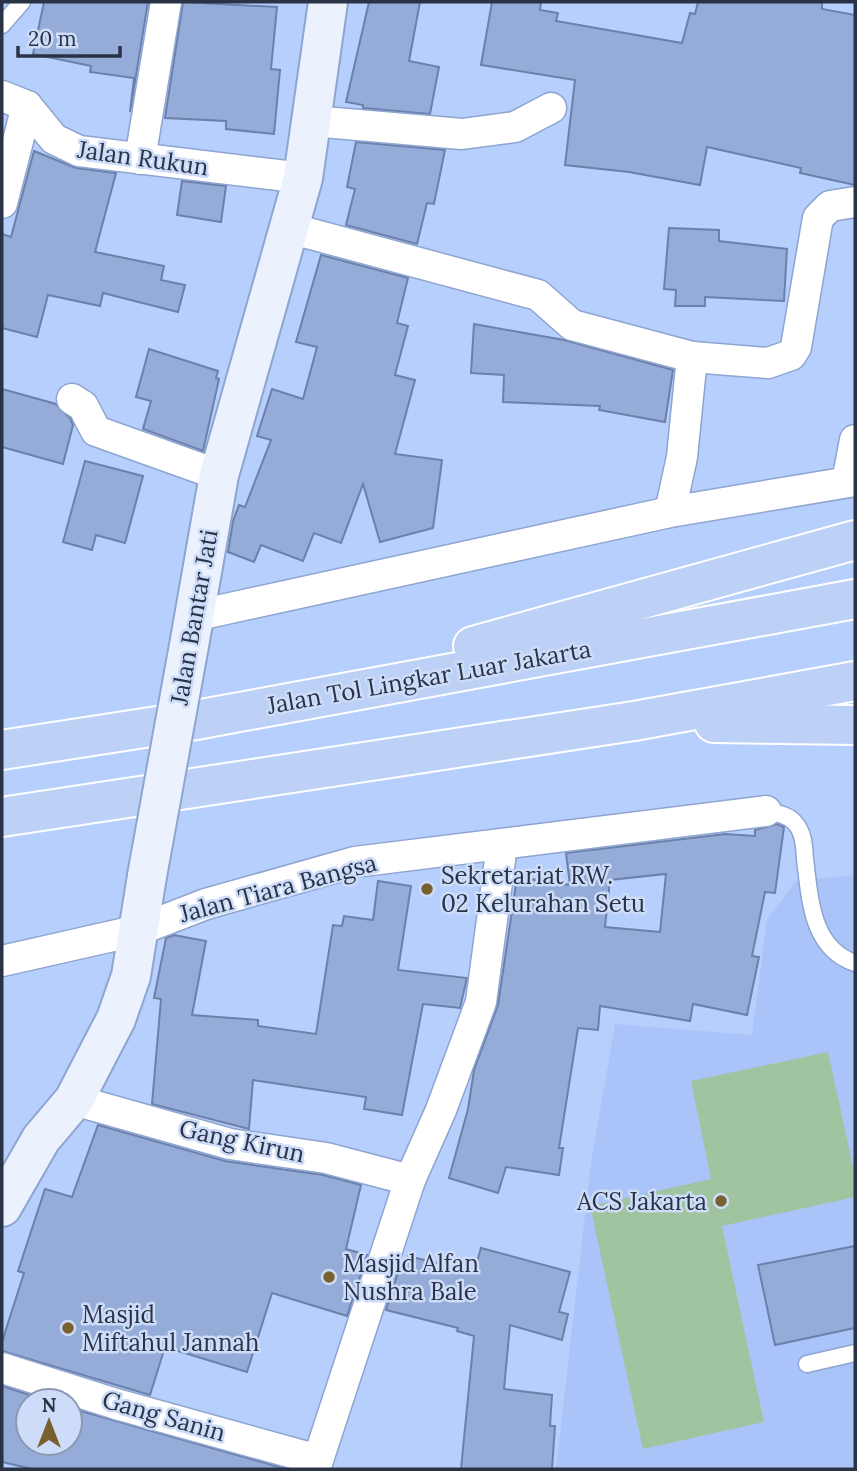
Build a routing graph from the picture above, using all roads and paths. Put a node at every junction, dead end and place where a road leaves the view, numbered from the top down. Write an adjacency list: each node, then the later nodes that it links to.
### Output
1 (22, 2): 4 (lane)
2 (166, 2): 8 (street)
3 (328, 2): 7 (street, Jalan Bantar Jati)
4 (2, 24)
5 (14, 101): 8 (street, Jalan Rukun); 11 (street)
6 (551, 108): 7 (street)
7 (312, 121): 9 (street, Jalan Bantar Jati)
8 (140, 159): 9 (street, Jalan Rukun)
9 (303, 178): 12 (street, Jalan Bantar Jati)
10 (855, 202): 13 (street)
11 (2, 203)
12 (289, 228): 13 (street); 16 (street, Jalan Bantar Jati)
13 (692, 357): 18 (street)
14 (72, 398): 16 (street)
15 (855, 440): 17 (street)
16 (219, 475): 21 (street, Jalan Bantar Jati)
17 (851, 482): 18 (street)
18 (670, 512): 21 (street)
19 (855, 540): 23 (highway)
20 (855, 599): 23 (highway, Jalan Tol Lingkar Luar Jakarta)
21 (192, 628): 30 (street, Jalan Bantar Jati, bridge)
22 (855, 681): 24 (highway)
23 (242, 711): 26 (highway, Jalan Tol Lingkar Luar Jakarta)
24 (634, 721): 25 (highway); 28 (highway)
25 (855, 725)
26 (2, 750)
27 (766, 811): 29 (street, Jalan Tiara Bangsa); 32 (lane)
28 (2, 817)
29 (502, 845): 30 (street, Jalan Tiara Bangsa); 34 (street)
30 (139, 930): 31 (street, Jalan Tiara Bangsa); 33 (street, Jalan Bantar Jati)
31 (2, 961)
32 (855, 963)
33 (74, 1100): 34 (street, Gang Kirun); 35 (street, Jalan Bantar Jati)
34 (411, 1180): 39 (street)
35 (2, 1207)
36 (855, 1353): 37 (lane)
37 (807, 1364)
38 (2, 1368): 39 (street, Gang Sanin)
39 (316, 1464)

